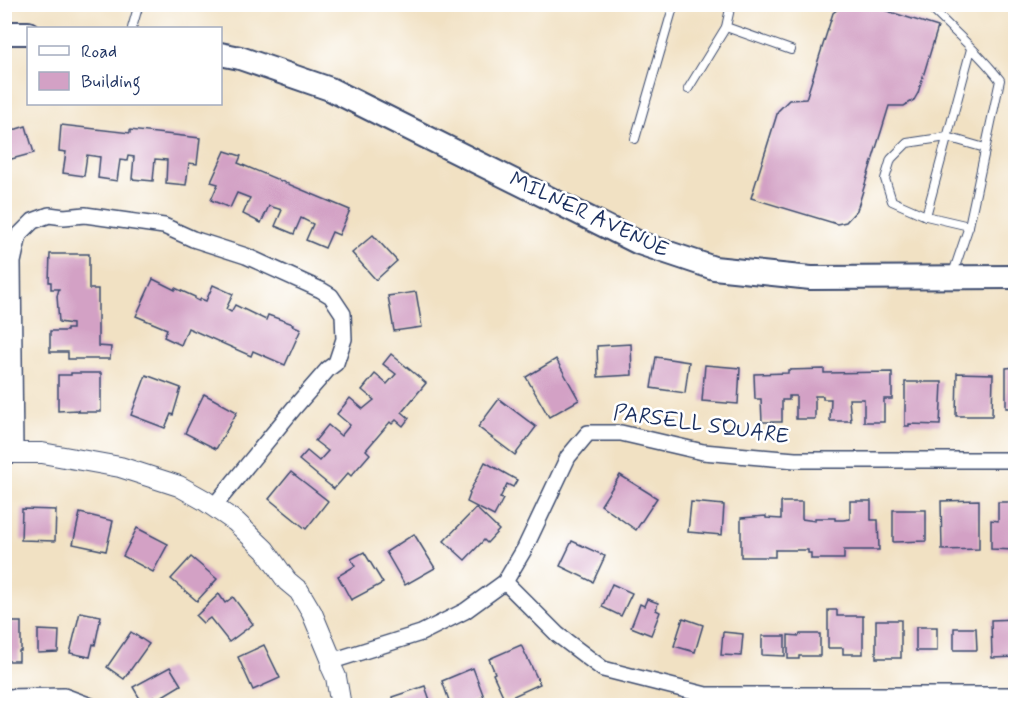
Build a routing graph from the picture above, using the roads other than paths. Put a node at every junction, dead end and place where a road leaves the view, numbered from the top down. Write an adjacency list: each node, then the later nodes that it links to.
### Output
1 (139, 4): 5 (lane)
2 (674, 4): 14 (lane)
3 (731, 4): 6 (lane)
4 (927, 4): 9 (lane)
5 (132, 27)
6 (726, 27): 10 (lane); 12 (lane)
7 (4, 33): 8 (main road)
8 (27, 33)
9 (971, 49): 13 (lane); 15 (lane)
10 (791, 50)
11 (222, 54): 18 (main road, MILNER AVENUE)
12 (688, 89)
13 (947, 137): 15 (lane); 16 (lane); 16 (lane)
14 (635, 139)
15 (985, 148): 17 (lane)
16 (926, 216): 17 (lane)
17 (969, 226): 18 (lane)
18 (951, 277): 19 (main road, MILNER AVENUE)
19 (1016, 277)
20 (10, 453): 22 (street); 22 (street)
21 (1016, 460): 23 (street, PARSELL SQUARE)
22 (214, 506): 24 (street)
23 (505, 582): 24 (street, PARSELL SQUARE); 27 (street)
24 (332, 661): 29 (street)
25 (1016, 695): 27 (street)
26 (4, 697): 28 (street)
27 (958, 700)
28 (91, 705)
29 (341, 705)

